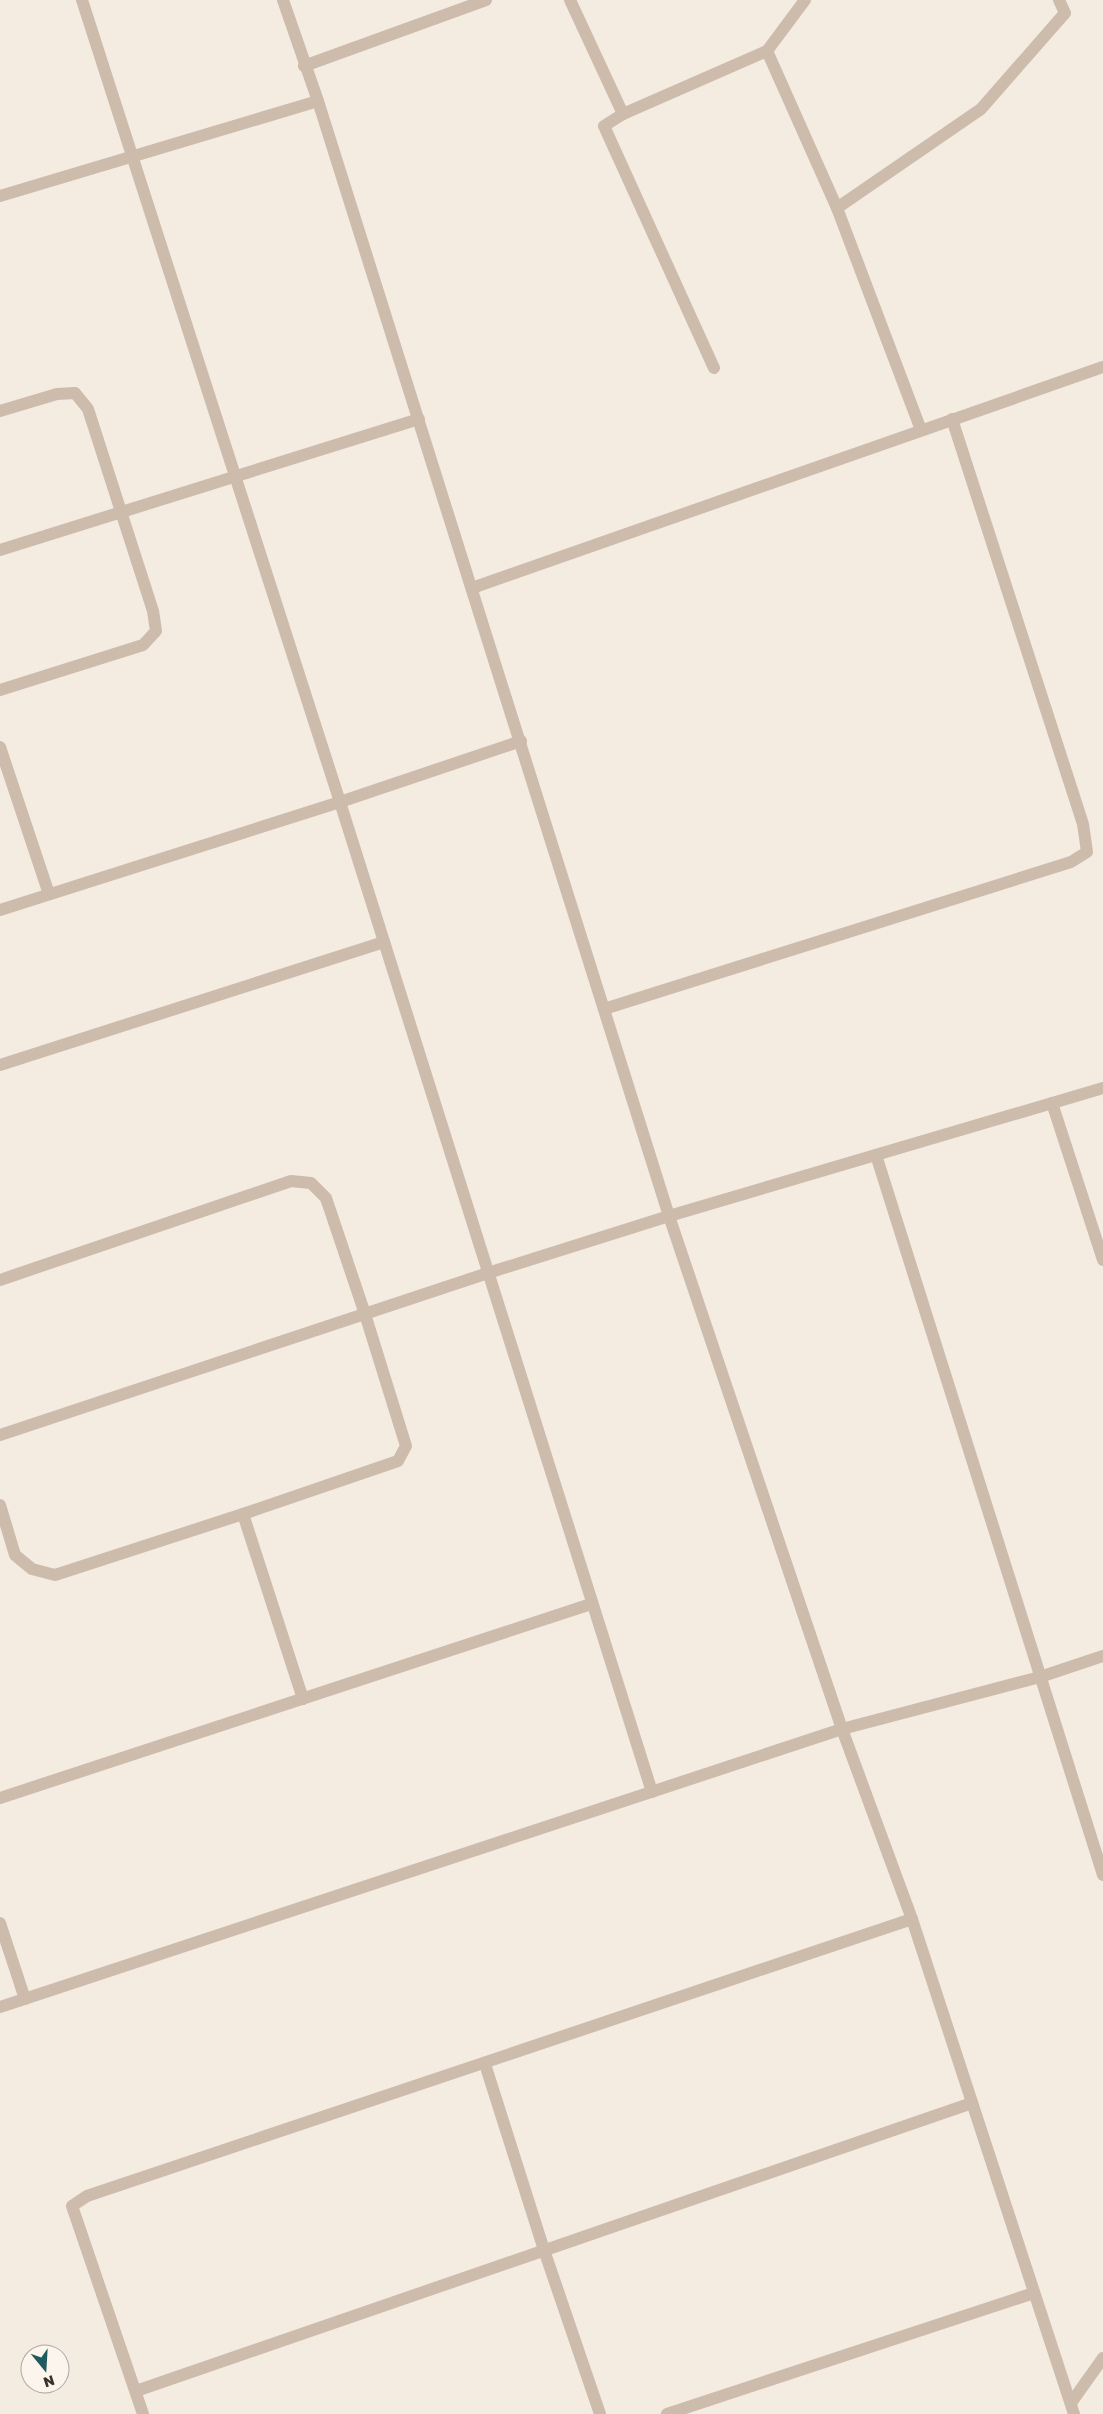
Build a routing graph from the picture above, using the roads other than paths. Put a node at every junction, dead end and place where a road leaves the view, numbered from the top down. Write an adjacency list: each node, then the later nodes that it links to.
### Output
1 (82, 0): 11 (street)
2 (283, 0): 8 (street)
3 (486, 0): 8 (street)
4 (570, 0): 10 (street)
5 (805, 0): 7 (street)
6 (1059, 0): 13 (street)
7 (767, 51): 10 (street); 13 (street)
8 (304, 66): 9 (street)
9 (318, 101): 11 (street); 17 (street)
10 (623, 114): 15 (street)
11 (132, 158): 12 (street); 20 (street)
12 (0, 196)
13 (838, 208): 19 (street)
14 (1103, 367): 18 (street)
15 (714, 368)
16 (0, 412): 21 (street)
17 (419, 419): 20 (street); 23 (street)
18 (952, 419): 19 (street); 31 (street)
19 (921, 430): 23 (street)
20 (234, 476): 21 (street); 27 (street)
21 (122, 513): 22 (street); 24 (street)
22 (0, 550)
23 (472, 588): 25 (street)
24 (0, 690)
25 (521, 741): 27 (street); 31 (street)
26 (0, 747): 28 (street)
27 (340, 802): 28 (street); 30 (street)
28 (49, 894): 29 (street)
29 (0, 910)
30 (384, 942): 32 (street); 38 (street)
31 (604, 1009): 36 (street)
32 (0, 1064)
33 (1103, 1088): 34 (street)
34 (1052, 1103): 35 (street); 37 (street)
35 (876, 1154): 36 (street); 46 (street)
36 (669, 1216): 38 (street); 48 (street)
37 (1103, 1260)
38 (488, 1273): 40 (street); 44 (street)
39 (0, 1280): 40 (street)
40 (365, 1314): 41 (street); 43 (street)
41 (0, 1435)
42 (0, 1505): 43 (street)
43 (243, 1514): 47 (street)
44 (592, 1604): 47 (street); 49 (street)
45 (1103, 1656): 46 (street)
46 (1040, 1677): 48 (street); 51 (street)
47 (303, 1699): 50 (street)
48 (842, 1729): 49 (street); 52 (street)
49 (652, 1792): 54 (street)
50 (0, 1798)
51 (1103, 1875)
52 (912, 1919): 56 (street); 57 (street)
53 (0, 1923): 54 (street)
54 (25, 1999): 55 (street)
55 (0, 2007)
56 (485, 2064): 58 (street); 61 (street)
57 (972, 2103): 58 (street); 59 (street)
58 (544, 2250): 61 (street); 64 (street)
59 (1034, 2293): 62 (street); 65 (street)
60 (1103, 2358): 62 (street)
61 (136, 2391): 63 (street)
62 (1072, 2408)
63 (143, 2414)
64 (600, 2414)
65 (667, 2414)

